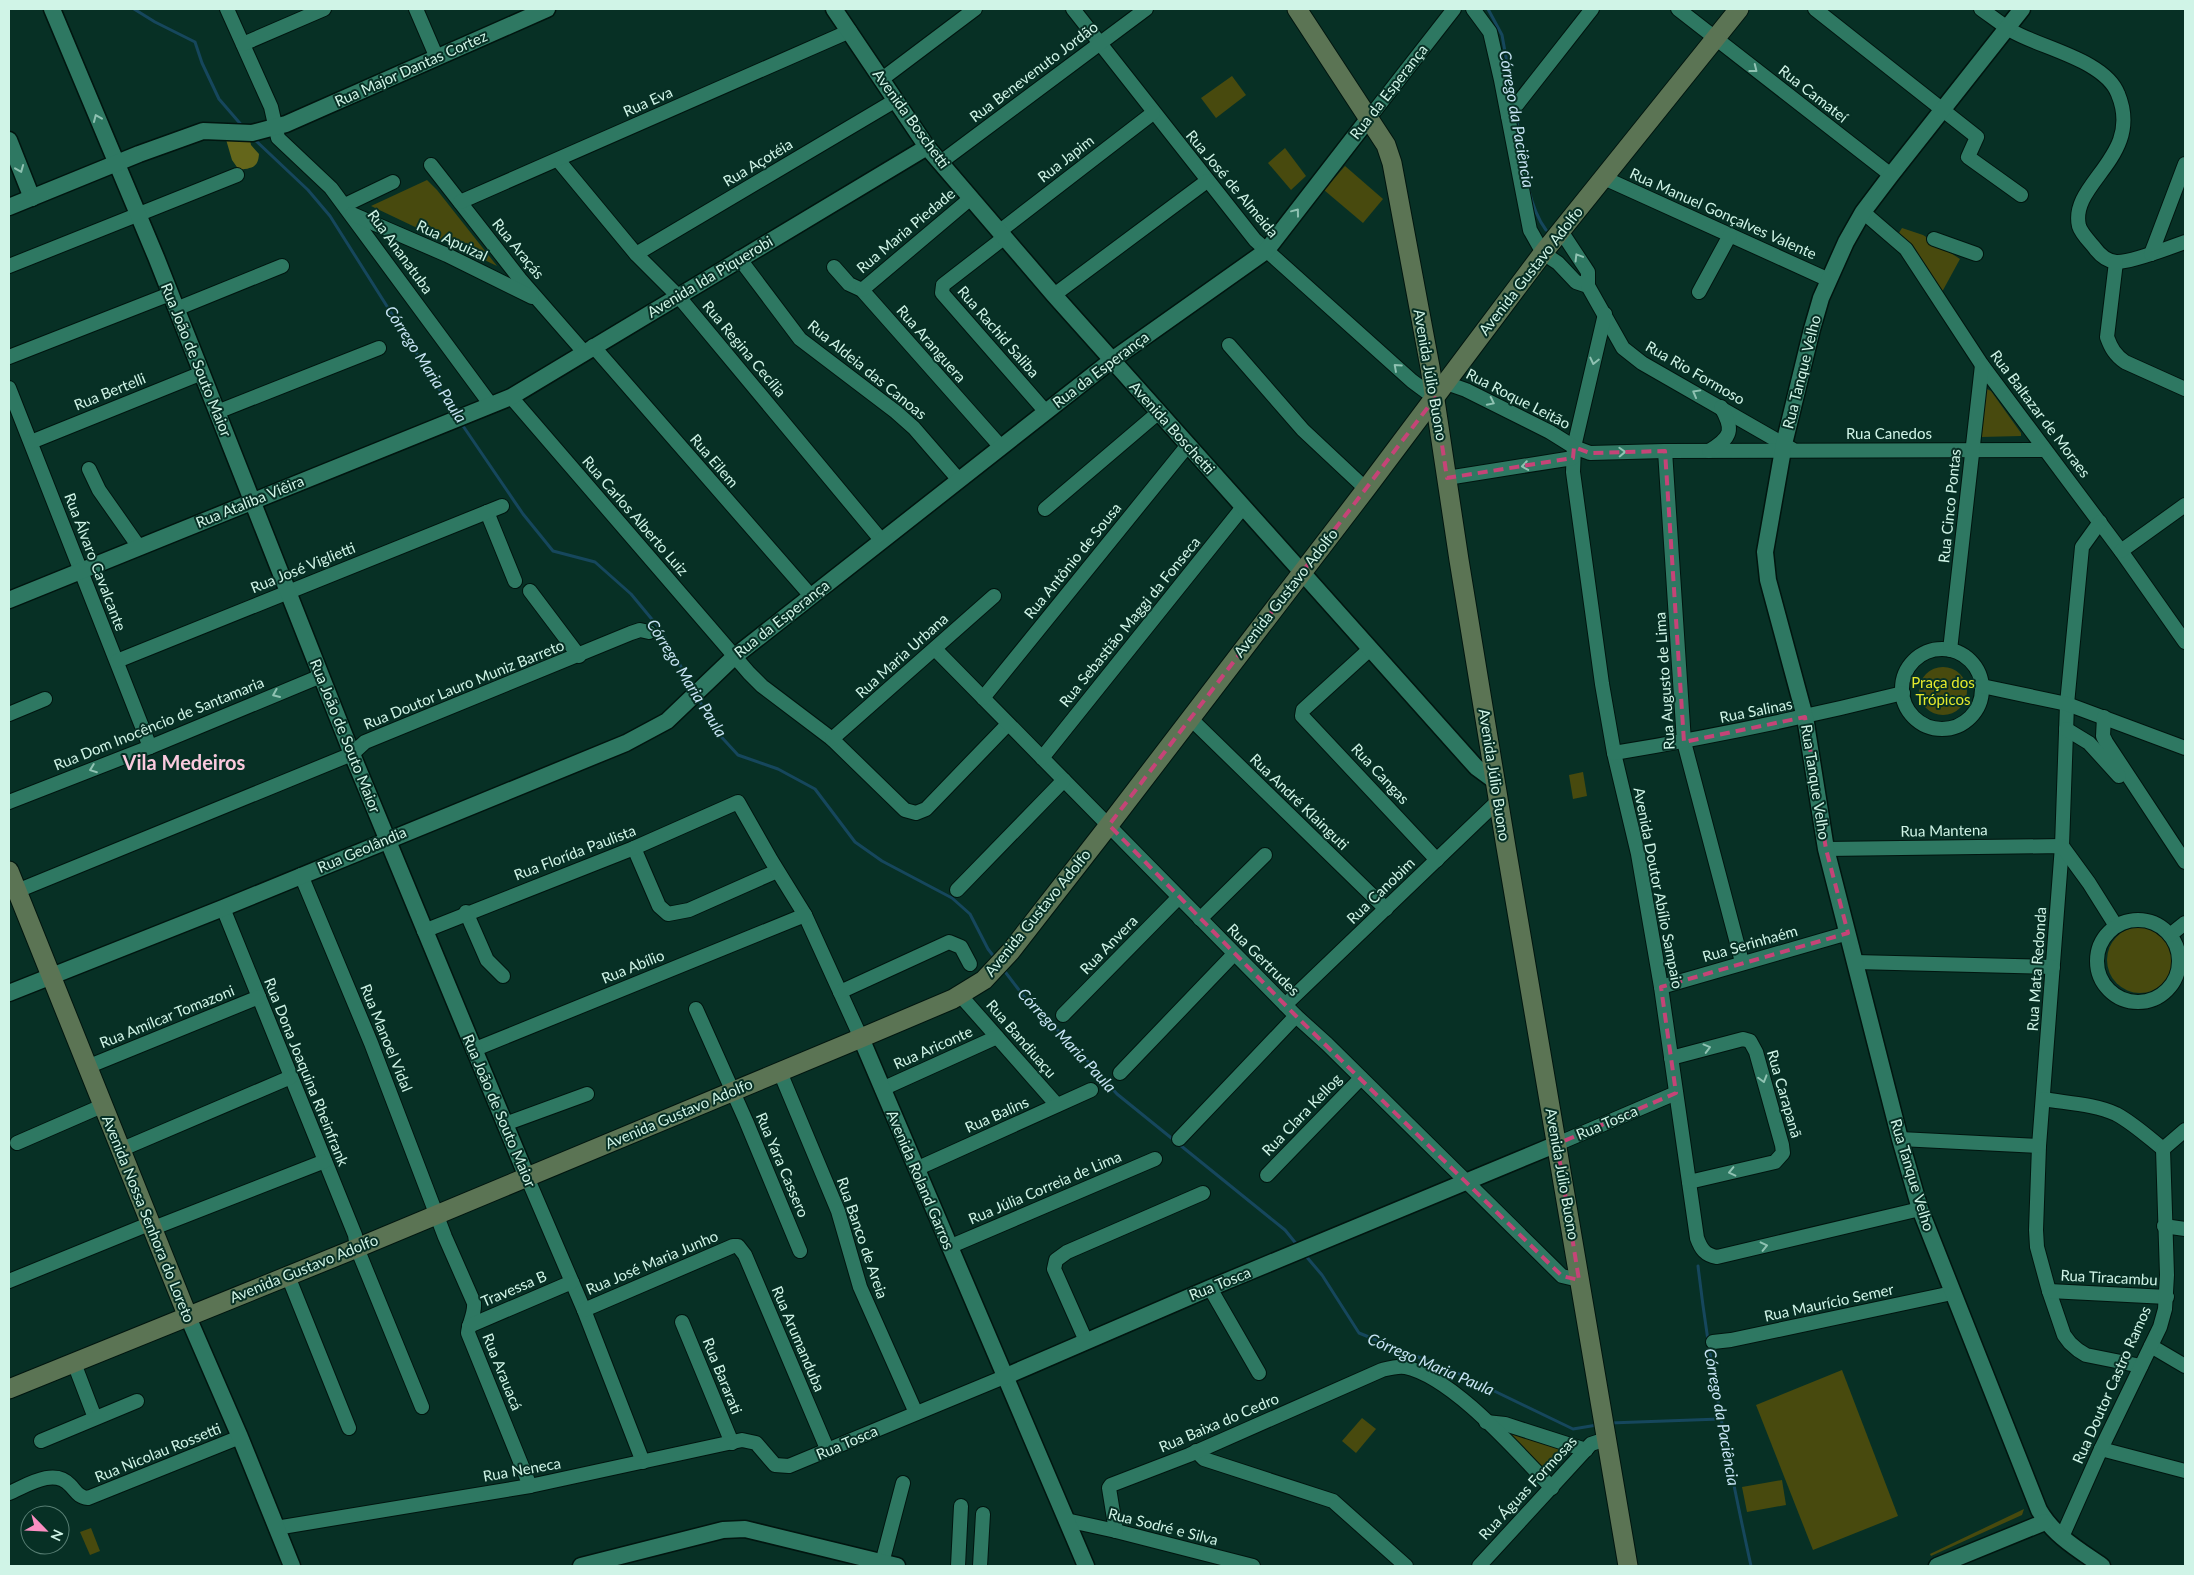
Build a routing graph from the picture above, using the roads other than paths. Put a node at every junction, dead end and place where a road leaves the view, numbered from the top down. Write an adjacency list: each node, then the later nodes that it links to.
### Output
1 (52, 9): 36 (street, Rua João de Souto Maior, one-way to 1)
2 (227, 9): 23 (street, Rua Ananatuba)
3 (324, 9): 23 (street)
4 (416, 9): 24 (street)
5 (547, 9): 24 (street, Rua Major Dantas Cortez)
6 (834, 9): 20 (street, Avenida Boschetti)
7 (975, 9): 25 (street)
8 (1073, 9): 22 (street, Rua José de Almeida)
9 (1146, 9): 22 (street, Rua Benevenuto Jordão)
10 (1297, 9): 30 (main road, Avenida Júlio Buono)
11 (1454, 9): 30 (street, Rua da Esperança)
12 (1473, 9): 29 (street)
13 (1592, 9): 29 (street)
14 (1678, 9): 21 (street, Rua Camateí)
15 (1739, 9): 21 (main road, Avenida Gustavo Adolfo)
16 (1815, 9): 27 (street)
17 (1981, 9): 19 (street)
18 (2022, 9): 19 (street, Rua Tanque Velho)
19 (2007, 27): 27 (street, Rua Tanque Velho); 63 (street)
20 (850, 32): 25 (street, Avenida Boschetti); 34 (street, Rua Eva)
21 (1716, 39): 39 (street, Rua Camateí, one-way to 39); 41 (main road, Avenida Gustavo Adolfo)
22 (1100, 43): 28 (street, Rua José de Almeida); 35 (street, Rua Benevenuto Jordão)
23 (242, 44): 31 (street, Rua Ananatuba)
24 (437, 58): 31 (street, Rua Major Dantas Cortez)
25 (882, 79): 26 (street, Avenida Boschetti)
26 (896, 100): 33 (street, Avenida Boschetti); 59 (street, Rua Açotéia)
27 (1941, 110): 39 (street, Rua Tanque Velho); 44 (street)
28 (1153, 113): 42 (street, Rua José de Almeida); 53 (street, Rua Japim)
29 (1508, 116): 58 (street)
30 (1369, 118): 57 (street, Rua da Esperança, one-way to 30); 87 (main road, Avenida Júlio Buono)
31 (275, 127): 36 (street, Rua Major Dantas Cortez); 49 (street, Rua Ananatuba)
32 (9, 140): 45 (street, one-way to 45)
33 (927, 146): 35 (street, Avenida Boschetti); 62 (street, Avenida Ida Piquerobi)
34 (558, 160): 47 (street, Rua Eva); 59 (street, Rua Regina Cecília)
35 (941, 162): 46 (street, Avenida Boschetti)
36 (116, 163): 45 (street, Rua Major Dantas Cortez); 51 (street, Rua João de Souto Maior)
37 (2185, 164): 61 (street)
38 (431, 165): 47 (street, Rua Araçás)
39 (1891, 174): 50 (street, Rua Tanque Velho)
40 (237, 175): 51 (street)
41 (1604, 178): 52 (main road, Avenida Gustavo Adolfo); 54 (street, Rua Manuel Gonçalves Valente)
42 (1207, 181): 57 (street, Rua José de Almeida); 71 (street)
43 (393, 182): 49 (street)
44 (2021, 195)
45 (32, 198): 48 (street, Rua Major Dantas Cortez)
46 (971, 198): 53 (street, Avenida Boschetti); 69 (street, Rua Maria Piedade)
47 (460, 202): 73 (street, Rua Araçás)
48 (9, 207)
49 (348, 209): 73 (street, Rua Apuizal); 88 (street, Rua Ananatuba)
50 (1863, 212): 67 (street, Rua Tanque Velho); 81 (street, Rua Baltazar de Moraes)
51 (138, 215): 64 (street); 74 (street, Rua João de Souto Maior)
52 (1561, 231): 58 (main road, Avenida Gustavo Adolfo); 68 (street, one-way to 52)
53 (1002, 234): 71 (street, Avenida Boschetti); 91 (street, Rua Rachid Saliba)
54 (1730, 235): 67 (street, Rua Manuel Gonçalves Valente); 70 (street)
55 (1934, 239): 60 (street)
56 (2185, 242): 61 (street)
57 (1266, 251): 80 (street, Rua da Esperança); 87 (street, Rua José de Almeida, one-way to 57)
58 (1543, 253): 68 (street); 83 (main road, Avenida Gustavo Adolfo)
59 (636, 254): 72 (street, Rua Regina Cecília)
60 (1976, 254)
61 (2152, 254): 63 (street)
62 (739, 258): 72 (street, Avenida Ida Piquerobi); 104 (street, Rua Aldeia das Canoas)
63 (2116, 262): 85 (street)
64 (9, 266)
65 (282, 266): 74 (street)
66 (834, 267): 69 (street, Rua Aranguera)
67 (1829, 280): 96 (street, Rua Tanque Velho)
68 (1588, 286): 75 (street)
69 (862, 290): 95 (street, Rua Aranguera)
70 (1699, 292)
71 (1054, 295): 80 (street, Avenida Boschetti)
72 (679, 296): 78 (street, Avenida Ida Piquerobi); 113 (street, Rua Regina Cecília)
73 (538, 300): 78 (street, Rua Araçás)
74 (173, 302): 79 (street); 82 (street, Rua João de Souto Maior)
75 (1605, 314): 89 (street, Rua Rio Formoso, one-way to 75); 101 (street, Avenida Doutor Abílio Sampaio, one-way to 101)
76 (1229, 345): 105 (street)
77 (379, 348): 90 (street)
78 (588, 349): 86 (street, Avenida Ida Piquerobi); 121 (street, Rua Eilem)
79 (9, 357)
80 (1112, 360): 91 (street, Rua da Esperança); 92 (street, Avenida Boschetti)
81 (1982, 365): 97 (street, Rua Cinco Pontas); 98 (street, Rua Baltazar de Moraes)
82 (202, 373): 90 (street, Rua João de Souto Maior); 93 (street, Rua Bertelli)
83 (1446, 382): 87 (main road, Avenida Gustavo Adolfo); 101 (street, Rua Roque Leitão, one-way to 101)
84 (9, 388): 93 (street, Rua Álvaro Cavalcante)
85 (2185, 389)
86 (511, 397): 88 (street, Avenida Ida Piquerobi); 130 (street, Rua Carlos Alberto Luiz)
87 (1435, 398): 103 (main road, Avenida Júlio Buono); 105 (main road, Avenida Gustavo Adolfo)
88 (491, 405): 106 (street, Rua Ataliba Viêira)
89 (1721, 407): 96 (street, Rua Rio Formoso); 100 (street)
90 (217, 412): 106 (street, Rua João de Souto Maior)
91 (1046, 412): 95 (street, Rua da Esperança)
92 (1159, 412): 94 (street, Avenida Boschetti); 110 (street)
93 (31, 442): 116 (street, Rua Álvaro Cavalcante)
94 (1188, 445): 109 (street, Avenida Boschetti); 136 (street, Rua Antônio de Sousa)
95 (1001, 447): 104 (street, Rua da Esperança)
96 (1787, 448): 97 (street, Rua Canedos); 100 (street, Rua Canedos); 140 (street, Rua Tanque Velho)
97 (1973, 450): 98 (street, Rua Canedos); 128 (street, Rua Cinco Pontas)
98 (2044, 450): 112 (street, Rua Baltazar de Moraes)
99 (1665, 451): 100 (street, Rua Canedos); 101 (street, Rua Canedos, one-way to 99); 147 (street, Rua Augusto de Lima)
100 (1709, 451)
101 (1574, 453): 103 (street, one-way to 103); 151 (street, Avenida Doutor Abílio Sampaio)
102 (89, 469): 114 (street)
103 (1447, 478): 155 (main road, Avenida Júlio Buono)
104 (959, 480): 113 (street, Rua da Esperança)
105 (1366, 489): 117 (main road, Avenida Gustavo Adolfo)
106 (252, 501): 114 (street, Rua Ataliba Viêira); 120 (street, Rua João de Souto Maior)
107 (2185, 505): 115 (street)
108 (502, 506): 111 (street, Rua José Viglietti)
109 (1243, 507): 117 (street, Avenida Boschetti); 153 (street, Rua Sebastião Maggi da Fonseca)
110 (1046, 509)
111 (487, 512): 118 (street); 120 (street, Rua José Viglietti)
112 (2100, 522): 115 (street, Rua Baltazar de Moraes); 138 (street, Rua Mata Redonda)
113 (882, 541): 121 (street, Rua da Esperança)
114 (139, 547): 116 (street, Rua Ataliba Viêira)
115 (2121, 550): 125 (street, Rua Baltazar de Moraes)
116 (80, 571): 123 (street, Rua Ataliba Viêira); 131 (street, Rua Álvaro Cavalcante)
117 (1301, 572): 127 (street, Avenida Boschetti); 142 (main road, Avenida Gustavo Adolfo)
118 (515, 581)
119 (530, 591): 129 (street)
120 (288, 592): 131 (street, Rua José Viglietti); 132 (street, Rua João de Souto Maior)
121 (811, 596): 130 (street, Rua da Esperança)
122 (994, 596): 126 (street, Rua Maria Urbana)
123 (9, 600)
124 (649, 632): 129 (street, Rua Doutor Lauro Muniz Barreto)
125 (2185, 642)
126 (935, 649): 136 (street, Rua Gertrudes); 146 (street, Rua Maria Urbana)
127 (1370, 649): 155 (street, Avenida Boschetti); 166 (street, Rua Cangas)
128 (1950, 650): 133 (street); 135 (street)
129 (579, 656): 152 (street, Rua Doutor Lauro Muniz Barreto)
130 (734, 657): 134 (street, Rua da Esperança); 146 (street, Rua Carlos Alberto Luiz)
131 (116, 661): 149 (street, Rua Álvaro Cavalcante)
132 (321, 676): 149 (street, Rua Dom Inocêncio de Santamaria, one-way to 149); 152 (street, Rua João de Souto Maior)
133 (1982, 686): 135 (street); 138 (street)
134 (702, 687): 161 (street, Rua Geolândia)
135 (1902, 693): 140 (street, Rua Salinas)
136 (983, 698): 143 (street, Rua Gertrudes)
137 (45, 699): 139 (street)
138 (2067, 704): 141 (street); 144 (street, Rua Mata Redonda)
139 (9, 714)
140 (1805, 717): 147 (street, Rua Salinas); 164 (street, Rua Tanque Velho)
141 (2104, 717): 145 (street); 150 (street)
142 (1190, 718): 160 (main road, Avenida Gustavo Adolfo); 175 (street, Rua André Klainguti)
143 (1008, 724): 146 (street, Rua Carlos Alberto Luiz); 153 (street, Rua Gertrudes)
144 (2066, 729): 148 (street); 162 (street, Rua Mata Redonda)
145 (2103, 736): 148 (street); 159 (street)
146 (832, 739)
147 (1684, 742): 151 (street, Rua Salinas); 185 (street, Rua Augusto de Lima)
148 (2090, 743): 159 (street)
149 (150, 747): 157 (street, Rua Dom Inocêncio de Santamaria, one-way to 157)
150 (2185, 748)
151 (1614, 753): 191 (street, Avenida Doutor Abílio Sampaio)
152 (352, 754): 161 (street, Rua João de Souto Maior); 171 (street, Rua Doutor Lauro Muniz Barreto)
153 (1042, 758): 154 (street, Rua Gertrudes)
154 (1064, 780): 160 (street, Rua Gertrudes); 172 (street)
155 (1496, 781): 156 (main road, Avenida Júlio Buono)
156 (1499, 800): 166 (street, Rua Canobim); 222 (main road, Avenida Júlio Buono)
157 (9, 802)
158 (738, 802): 163 (street, Rua Florída Paulista); 169 (street, Avenida Roland Garros)
159 (2145, 804): 167 (street)
160 (1109, 825): 173 (street, Rua Gertrudes); 194 (main road, Avenida Gustavo Adolfo)
161 (386, 840): 170 (street, Rua Geolândia); 181 (street, Rua João de Souto Maior)
162 (2062, 846): 164 (street, Rua Mantena); 180 (street); 188 (street, Rua Mata Redonda)
163 (634, 848): 169 (street); 176 (street, Rua Florída Paulista)
164 (1826, 849): 182 (street, Rua Tanque Velho)
165 (1265, 855): 178 (street)
166 (1437, 860): 175 (street, Rua Canobim)
167 (2185, 862)
168 (9, 870): 171 (main road, Avenida Nossa Senhora do Loreto)
169 (777, 871): 177 (street, Avenida Roland Garros)
170 (301, 875): 174 (street, Rua Geolândia); 235 (street, Rua Manoel Vidal)
171 (16, 890): 189 (main road, Avenida Nossa Senhora do Loreto)
172 (957, 890)
173 (1179, 897): 178 (street, Rua Gertrudes); 198 (street, Rua Anvera)
174 (223, 908): 189 (street, Rua Geolândia); 195 (street, Rua Dona Joaquina Rheinfrank)
175 (1386, 909): 196 (street, Rua Canobim)
176 (466, 912): 181 (street, Rua Florída Paulista); 190 (street)
177 (805, 915): 192 (street, Avenida Roland Garros); 202 (street, Rua Abílio)
178 (1200, 919): 184 (street, Rua Gertrudes)
179 (2185, 923): 183 (street)
180 (2116, 926): 183 (street); 183 (street)
181 (424, 931): 202 (street, Rua João de Souto Maior)
182 (1848, 933): 185 (street, Rua Serinhaém); 186 (street, Rua Tanque Velho)
183 (2170, 935)
184 (1234, 954): 196 (street, Rua Gertrudes); 206 (street)
185 (1742, 962): 191 (street, Rua Serinhaém)
186 (1855, 962): 188 (street); 220 (street, Rua Tanque Velho)
187 (970, 964): 192 (street)
188 (2053, 967): 214 (street, Rua Mata Redonda)
189 (50, 976): 193 (street, Rua Geolândia); 204 (main road, Avenida Nossa Senhora do Loreto)
190 (503, 976)
191 (1661, 987): 203 (street, Avenida Doutor Abílio Sampaio)
192 (840, 992): 201 (street, Avenida Roland Garros)
193 (9, 993)
194 (960, 995): 200 (street, Rua Bandiuaçu); 201 (main road, Avenida Gustavo Adolfo)
195 (259, 997): 204 (street, Rua Amílcar Tomazoni); 207 (street, Rua Dona Joaquina Rheinfrank)
196 (1285, 1005): 199 (street, Rua Gertrudes)
197 (696, 1008): 211 (street, Rua Yara Cassero)
198 (1063, 1016)
199 (1296, 1016): 208 (street, Rua Gertrudes); 219 (street)
200 (997, 1037): 209 (street, Rua Ariconte); 215 (street, Rua Bandiuaçu)
201 (861, 1038): 205 (main road, Avenida Gustavo Adolfo); 209 (street, Avenida Roland Garros)
202 (472, 1050): 217 (street, Rua João de Souto Maior)
203 (1671, 1058): 212 (street, Avenida Doutor Abílio Sampaio); 232 (street, Rua Carapanã, one-way to 232)
204 (87, 1067): 216 (main road, Avenida Nossa Senhora do Loreto)
205 (780, 1072): 211 (main road, Avenida Gustavo Adolfo); 266 (street, Rua Banco de Areia)
206 (1120, 1073)
207 (291, 1077): 224 (street); 227 (street, Rua Dona Joaquina Rheinfrank)
208 (1361, 1078): 229 (street, Rua Clara Kellog); 231 (street, Rua Gertrudes)
209 (882, 1089): 228 (street, Avenida Roland Garros)
210 (1091, 1090): 215 (street, Rua Balins)
211 (733, 1092): 230 (main road, Avenida Gustavo Adolfo); 242 (street, Rua Yara Cassero)
212 (1676, 1093): 222 (street, Rua Tosca); 232 (street, Avenida Doutor Abílio Sampaio)
213 (587, 1094): 217 (street)
214 (2043, 1099): 223 (street, Rua Mata Redonda); 225 (street)
215 (1057, 1105): 228 (street, Rua Balins)
216 (102, 1106): 221 (street); 224 (main road, Avenida Nossa Senhora do Loreto)
217 (504, 1124): 230 (street, Rua João de Souto Maior)
218 (2185, 1130): 225 (street)
219 (1179, 1139)
220 (1900, 1139): 223 (street); 234 (street, Rua Tanque Velho)
221 (16, 1143)
222 (1557, 1144): 231 (street, Rua Tosca); 244 (main road, Avenida Júlio Buono)
223 (2039, 1146): 248 (street, Rua Mata Redonda)
224 (120, 1150): 237 (main road, Avenida Nossa Senhora do Loreto)
225 (2163, 1150): 236 (street, Rua Doutor Castro Ramos)
226 (1155, 1159): 240 (street, Rua Júlia Correia de Lima)
227 (325, 1161): 237 (street); 241 (street, Rua Dona Joaquina Rheinfrank)
228 (916, 1169): 240 (street, Avenida Roland Garros)
229 (1267, 1175)
230 (527, 1177): 235 (main road, Avenida Gustavo Adolfo); 246 (street, Rua João de Souto Maior)
231 (1466, 1182): 244 (street, Rua Gertrudes); 247 (street, Rua Tosca)
232 (1689, 1182): 234 (street, Avenida Doutor Abílio Sampaio, one-way to 234)
233 (1203, 1193): 255 (street)
234 (1920, 1209): 249 (street, Rua Tanque Velho)
235 (437, 1214): 241 (main road, Avenida Gustavo Adolfo); 254 (street, Rua Arauacá)
236 (2164, 1226): 238 (street); 250 (street, Rua Doutor Castro Ramos)
237 (150, 1227): 245 (street); 252 (main road, Avenida Nossa Senhora do Loreto)
238 (2185, 1229)
239 (733, 1246): 251 (street, Rua José Maria Junho); 276 (street, Rua Arumanduba)
240 (949, 1247): 262 (street, Avenida Roland Garros)
241 (357, 1248): 243 (main road, Avenida Gustavo Adolfo); 265 (street, Rua Dona Joaquina Rheinfrank)
242 (800, 1251)
243 (288, 1276): 252 (main road, Avenida Gustavo Adolfo); 269 (street)
244 (1580, 1280): 270 (main road, Avenida Júlio Buono)
245 (9, 1281)
246 (572, 1282): 251 (street, Rua João de Souto Maior); 254 (street, Travessa B)
247 (1210, 1288): 255 (street, Rua Tosca); 261 (street)
248 (2049, 1291): 250 (street, Rua Tiracambu); 259 (street, Rua Mata Redonda)
249 (1952, 1293): 256 (street, Rua Maurício Semer); 288 (street, Rua Tanque Velho)
250 (2166, 1297): 257 (street, Rua Doutor Castro Ramos)
251 (584, 1310): 279 (street, Rua João de Souto Maior)
252 (188, 1317): 258 (main road, Avenida Gustavo Adolfo); 271 (street, Avenida Nossa Senhora do Loreto)
253 (682, 1322): 273 (street, Rua Bararati)
254 (469, 1326): 282 (street, Rua Arauacá)
255 (1086, 1341): 262 (street, Rua Tosca)
256 (1713, 1342)
257 (2151, 1346): 259 (street, Rua Doutor Castro Ramos); 260 (street)
258 (74, 1363): 263 (main road, Avenida Gustavo Adolfo); 267 (street)
259 (2141, 1366): 275 (street, Rua Doutor Castro Ramos)
260 (2185, 1366)
261 (1259, 1373)
262 (1004, 1378): 266 (street, Rua Tosca); 287 (street, Avenida Roland Garros)
263 (9, 1390)
264 (137, 1401): 267 (street)
265 (422, 1408)
266 (916, 1413): 276 (street, Rua Tosca)
267 (95, 1418): 272 (street)
268 (1486, 1422): 274 (street); 277 (street, Rua Baixa do Cedro); 283 (street, Rua Baixa do Cedro)
269 (349, 1428)
270 (1605, 1430): 274 (street, Rua Águas Formosas); 301 (main road, Avenida Júlio Buono)
271 (240, 1437): 284 (street, Rua Nicolau Rossetti); 289 (street, Avenida Nossa Senhora do Loreto)
272 (41, 1441)
273 (732, 1443): 278 (street, Rua Neneca); 279 (street, Rua Neneca)
274 (1586, 1450): 283 (street, Rua Águas Formosas)
275 (2100, 1450): 280 (street); 291 (street, Rua Doutor Castro Ramos)
276 (828, 1451): 278 (street, Rua Tosca)
277 (1196, 1451): 290 (street, Rua Baixa do Cedro); 299 (street)
278 (766, 1455)
279 (643, 1462): 282 (street, Rua Neneca)
280 (2185, 1471)
281 (903, 1483): 292 (street)
282 (530, 1486): 289 (street, Rua Neneca)
283 (1552, 1488): 300 (street, Rua Águas Formosas)
284 (9, 1493)
285 (961, 1506): 295 (street)
286 (982, 1514): 296 (street)
287 (1066, 1520): 290 (street, Rua Sodré e Silva); 297 (street, Avenida Roland Garros)
288 (2045, 1522): 291 (street, Rua Tanque Velho); 302 (street)
289 (276, 1528): 293 (street, Avenida Nossa Senhora do Loreto)
290 (1116, 1531): 298 (street, Rua Sodré e Silva)
291 (2062, 1538): 303 (street, Rua Tanque Velho)
292 (889, 1565): 294 (street)
293 (292, 1566)
294 (581, 1566)
295 (958, 1566)
296 (980, 1566)
297 (1086, 1566)
298 (1253, 1566)
299 (1406, 1566)
300 (1479, 1566)
301 (1628, 1566)
302 (1937, 1566)
303 (2102, 1566)

